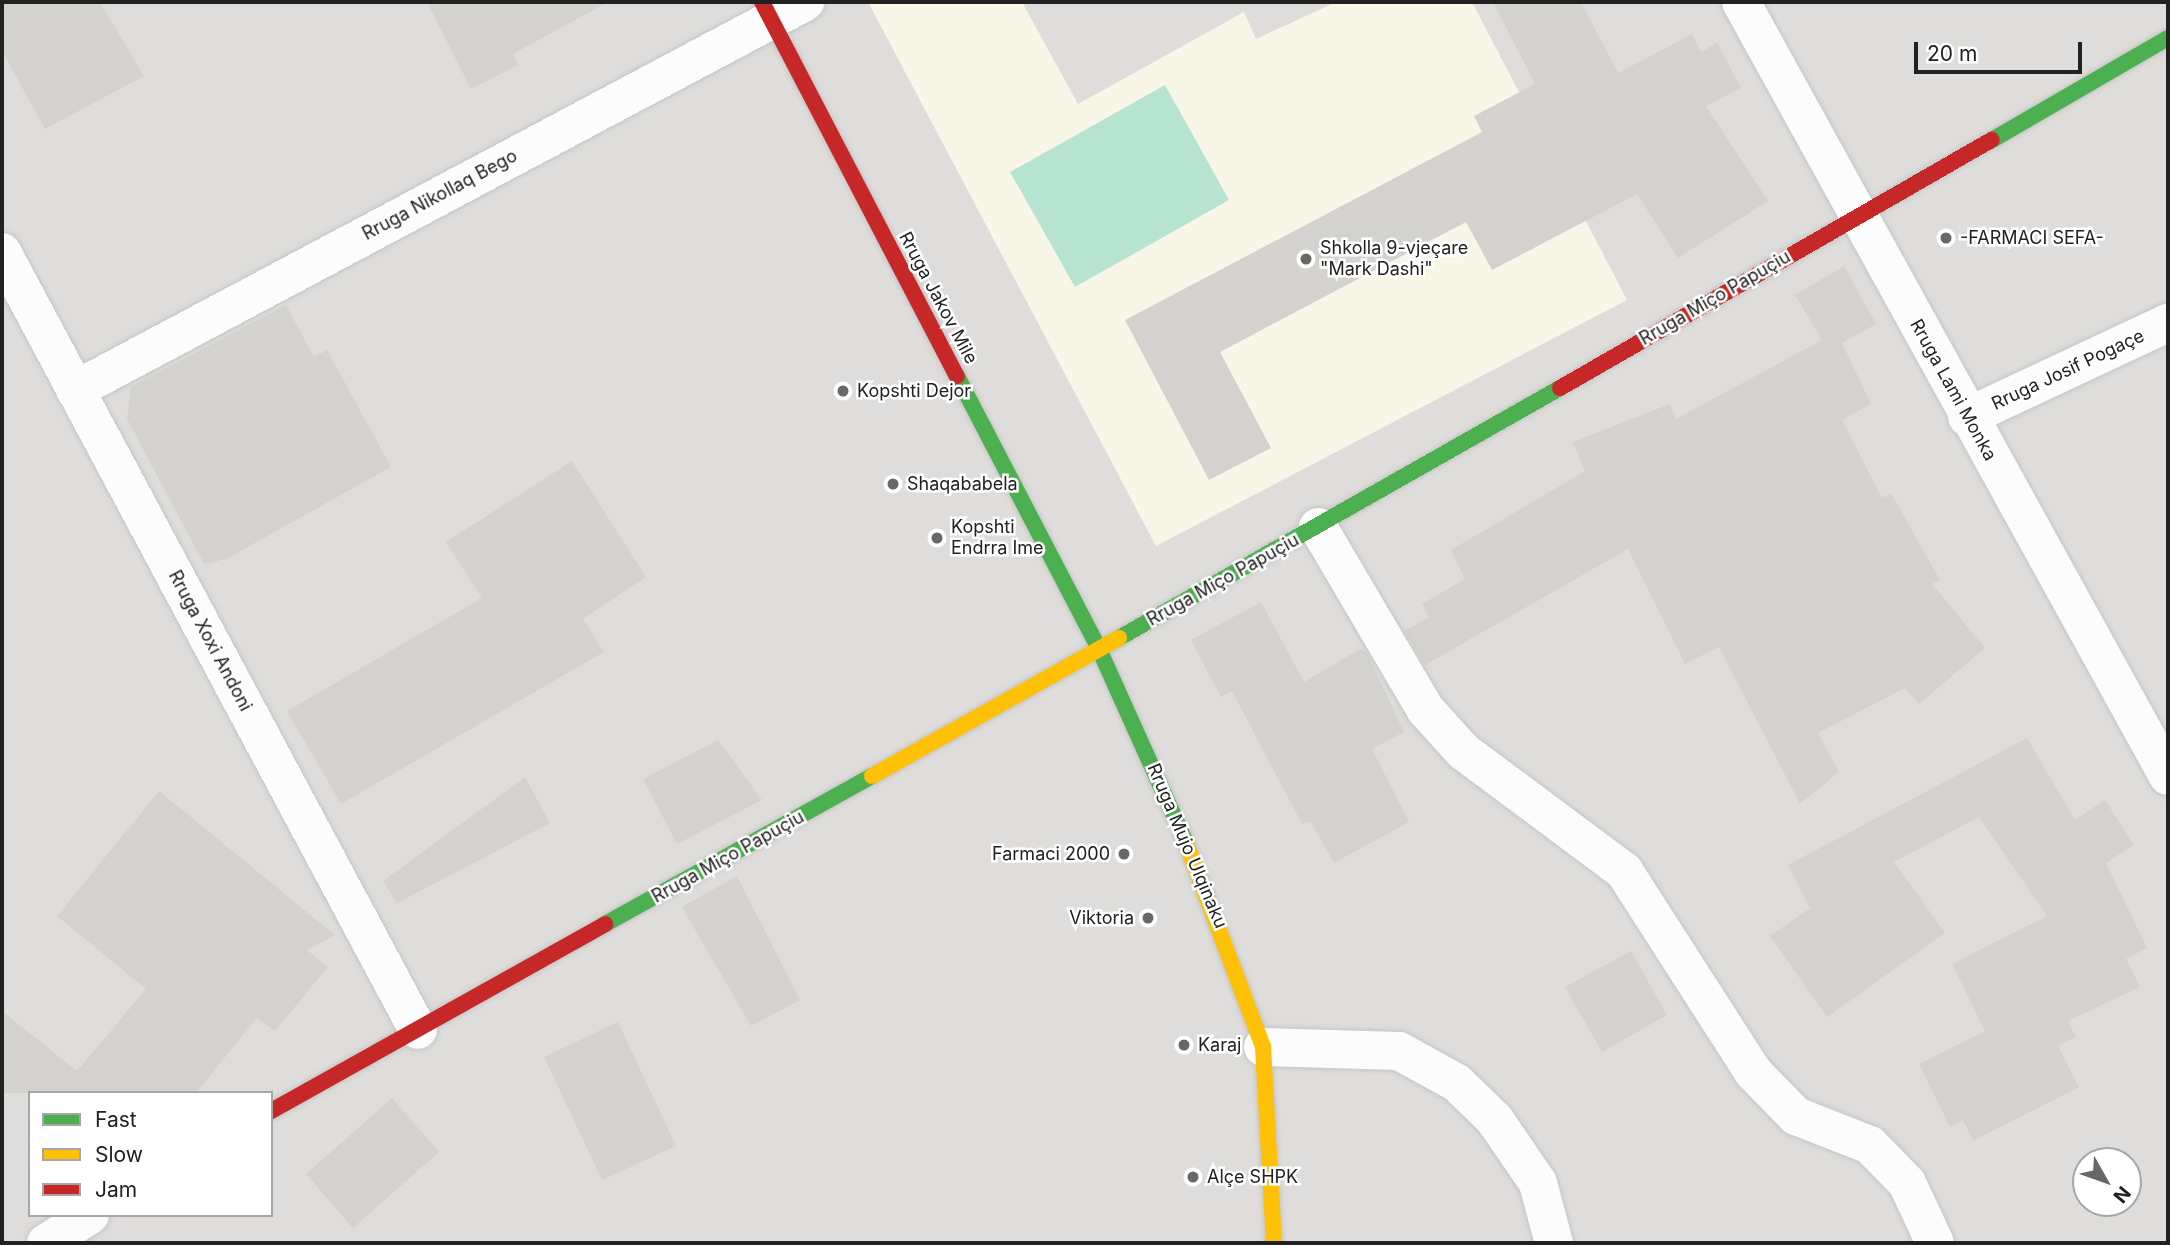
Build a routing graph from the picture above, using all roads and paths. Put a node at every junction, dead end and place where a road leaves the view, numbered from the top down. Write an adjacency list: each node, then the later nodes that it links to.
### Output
1 (805, 2): 3 (street, Rruga Nikollaq Bego)
2 (1741, 2): 5 (street, Rruga Lami Monka)
3 (766, 10): 8 (street, Rruga Nikollaq Bego); 11 (street, Rruga Jakov Mile)
4 (2168, 38): 5 (street, Rruga Miço Papuçiu)
5 (1858, 215): 9 (street, Rruga Lami Monka); 10 (street, Rruga Miço Papuçiu)
6 (2, 252): 8 (street, Rruga Xoxi Andoni)
7 (2168, 323): 9 (street, Rruga Josif Pogaçe)
8 (75, 390): 13 (street, Rruga Xoxi Andoni)
9 (1968, 417): 12 (street, Rruga Lami Monka)
10 (1318, 527): 11 (street, Rruga Miço Papuçiu); 20 (street)
11 (1099, 649): 13 (street, Rruga Miço Papuçiu); 14 (street, Rruga Mujo Ulqinaku)
12 (2168, 776)
13 (418, 1030): 15 (street, Rruga Miço Papuçiu)
14 (1263, 1047): 18 (street, Rruga Mujo Ulqinaku); 19 (street)
15 (273, 1110)
16 (87, 1217): 17 (street)
17 (46, 1243)
18 (1274, 1243)
19 (1554, 1243)
20 (1936, 1243)

